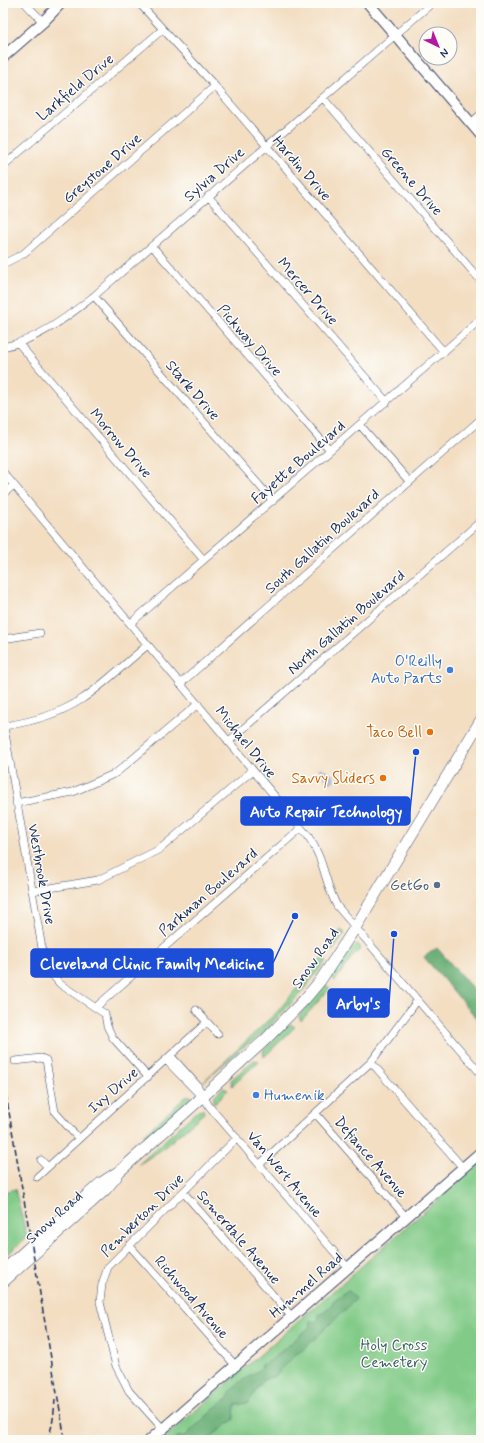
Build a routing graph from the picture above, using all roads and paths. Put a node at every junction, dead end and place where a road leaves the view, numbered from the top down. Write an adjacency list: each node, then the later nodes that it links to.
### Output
1 (25, 3): 6 (street)
2 (61, 3): 6 (street)
3 (139, 3): 7 (street, Hardin Drive)
4 (368, 3): 8 (street)
5 (432, 3): 8 (street, Sylvia Drive)
6 (43, 22): 9 (street)
7 (163, 29): 10 (street, Hardin Drive); 16 (street, Larkfield Drive)
8 (395, 36): 11 (street, Sylvia Drive); 13 (street)
9 (3, 57)
10 (215, 86): 15 (street, Hardin Drive); 19 (street, Greystone Drive)
11 (324, 98): 15 (street, Sylvia Drive); 20 (street, Greene Drive)
12 (481, 114): 13 (street)
13 (471, 123): 14 (street)
14 (481, 135)
15 (266, 146): 17 (street, Sylvia Drive); 25 (street, Hardin Drive)
16 (3, 166)
17 (208, 196): 18 (street, Sylvia Drive); 26 (street, Mercer Drive)
18 (152, 246): 21 (street, Sylvia Drive); 29 (street, Pickway Drive)
19 (3, 264)
20 (481, 281)
21 (94, 296): 23 (street, Sylvia Drive); 34 (street, Stark Drive)
22 (481, 320): 25 (street, Fayette Boulevard)
23 (19, 344): 24 (street, Sylvia Drive); 36 (street, Morrow Drive)
24 (3, 346)
25 (444, 352): 26 (street, Fayette Boulevard)
26 (387, 402): 28 (street, Fayette Boulevard)
27 (481, 419): 31 (street, South Gallatin Boulevard)
28 (360, 425): 29 (street, Fayette Boulevard); 31 (street)
29 (330, 450): 34 (street, Fayette Boulevard)
30 (3, 472): 32 (street, Michael Drive)
31 (409, 481): 41 (street, South Gallatin Boulevard)
32 (14, 485): 33 (street); 37 (street, Michael Drive)
33 (3, 494)
34 (273, 501): 36 (street, Fayette Boulevard)
35 (481, 521): 45 (street, North Gallatin Boulevard)
36 (204, 559): 37 (street, Fayette Boulevard)
37 (131, 623): 40 (street, Michael Drive)
38 (40, 633): 39 (street)
39 (3, 639)
40 (148, 644): 41 (street, Michael Drive); 44 (street)
41 (180, 684): 42 (street, Michael Drive)
42 (198, 704): 45 (street, Michael Drive); 47 (street)
43 (481, 720): 50 (main road, Snow Road)
44 (3, 723): 47 (street, Westbrook Drive)
45 (228, 742): 46 (street, Michael Drive)
46 (252, 771): 48 (street, Michael Drive); 49 (street)
47 (16, 803): 49 (street, Westbrook Drive)
48 (301, 828): 50 (street, Michael Drive); 52 (street, Parkman Boulevard)
49 (32, 892): 52 (street, Westbrook Drive)
50 (355, 928): 51 (street, Michael Drive); 61 (main road, Snow Road)
51 (417, 1001): 58 (street); 59 (street, Michael Drive)
52 (96, 1007): 60 (street)
53 (196, 1010): 54 (street)
54 (207, 1022): 55 (street); 56 (street, Ivy Drive)
55 (218, 1034)
56 (169, 1058): 60 (street, Ivy Drive); 61 (street, Van Wert Avenue)
57 (15, 1061): 63 (street)
58 (371, 1062): 62 (street); 69 (street)
59 (481, 1074)
60 (148, 1077): 63 (street, Ivy Drive)
61 (202, 1096): 64 (street, Van Wert Avenue); 70 (main road, Snow Road)
62 (316, 1114): 67 (street); 73 (street, Defiance Avenue)
63 (78, 1138): 68 (street, Ivy Drive)
64 (237, 1138): 67 (street, Van Wert Avenue); 72 (street, Pemberton Drive)
65 (481, 1152): 69 (street, Hummel Road)
66 (41, 1160): 68 (street)
67 (260, 1164): 75 (street, Van Wert Avenue)
68 (48, 1166): 71 (street, Ivy Drive)
69 (463, 1168): 73 (street, Hummel Road)
70 (121, 1170): 76 (main road, Snow Road); 77 (main road, Snow Road)
71 (37, 1177)
72 (183, 1192): 74 (street, Pemberton Drive); 78 (street, Somerdale Avenue)
73 (406, 1217): 75 (street, Hummel Road)
74 (129, 1245): 79 (street, Richwood Avenue); 80 (street, Pemberton Drive)
75 (348, 1268): 78 (street, Hummel Road)
76 (3, 1271)
77 (3, 1282)
78 (292, 1317): 79 (street, Hummel Road)
79 (235, 1365): 80 (street, Hummel Road)
80 (163, 1429): 81 (street, Hummel Road)
81 (150, 1440)

